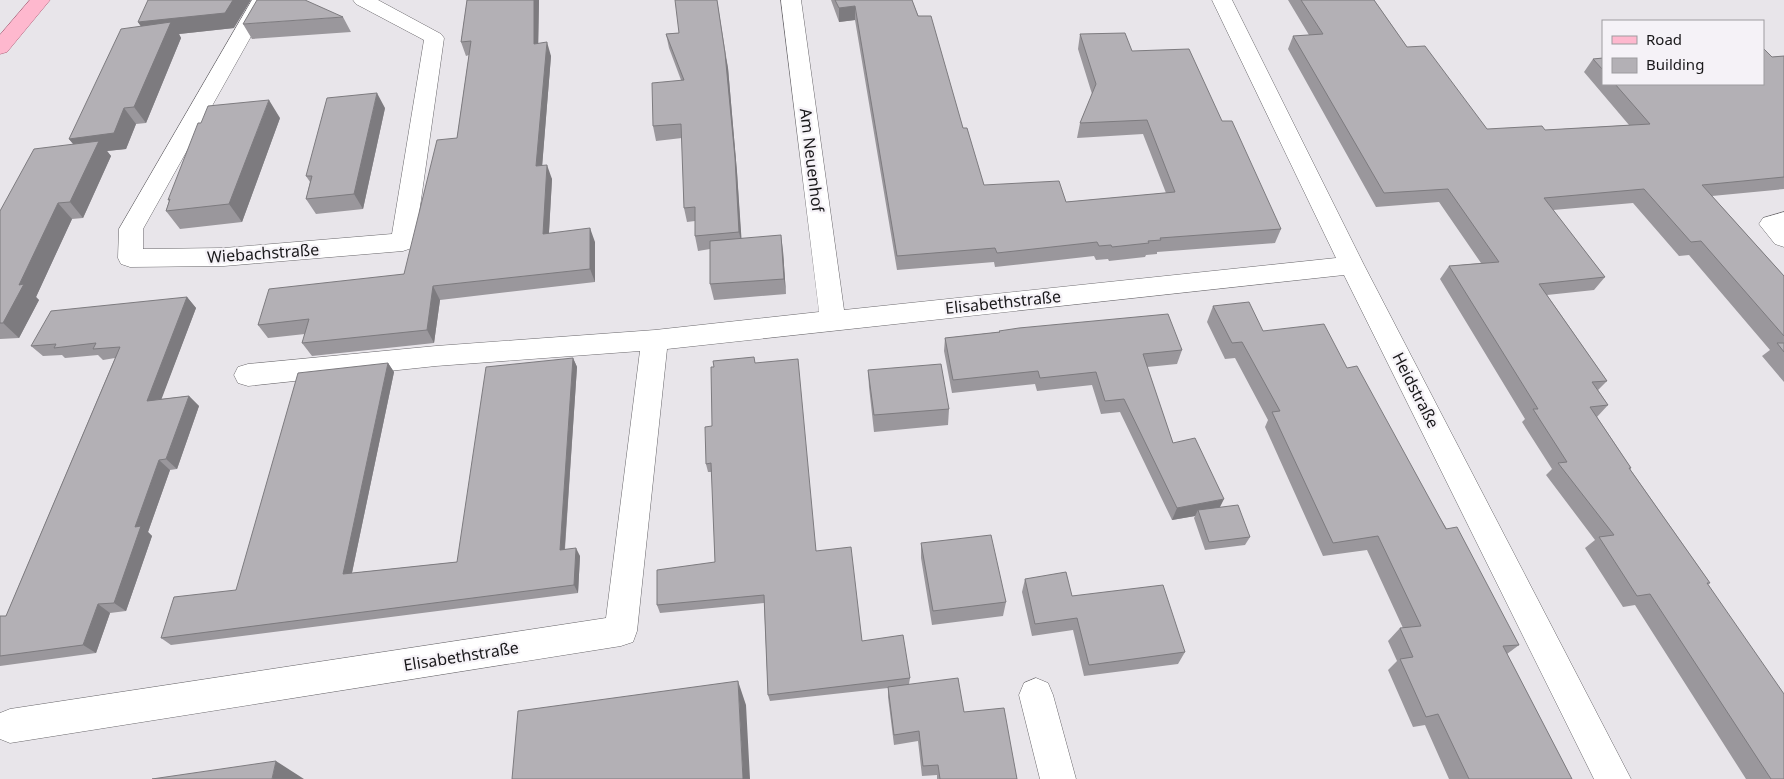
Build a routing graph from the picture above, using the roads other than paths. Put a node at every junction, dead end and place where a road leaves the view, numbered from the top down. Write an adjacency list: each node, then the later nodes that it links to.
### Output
1 (40, 0): 6 (main road)
2 (264, 0): 3 (street, Wiebachstraße)
3 (363, 0)
4 (791, 0): 10 (street, Am Neuenhof)
5 (1222, 0): 9 (street, Heidstraße)
6 (0, 48)
7 (1784, 220): 8 (street)
8 (1784, 238)
9 (1352, 265): 10 (street, Elisabethstraße); 16 (street, Heidstraße)
10 (833, 321): 11 (street, Elisabethstraße)
11 (655, 340): 12 (street, Elisabethstraße); 14 (street, Elisabethstraße)
12 (248, 375)
13 (1036, 695): 15 (street)
14 (10, 726)
15 (1058, 779)
16 (1613, 779)

